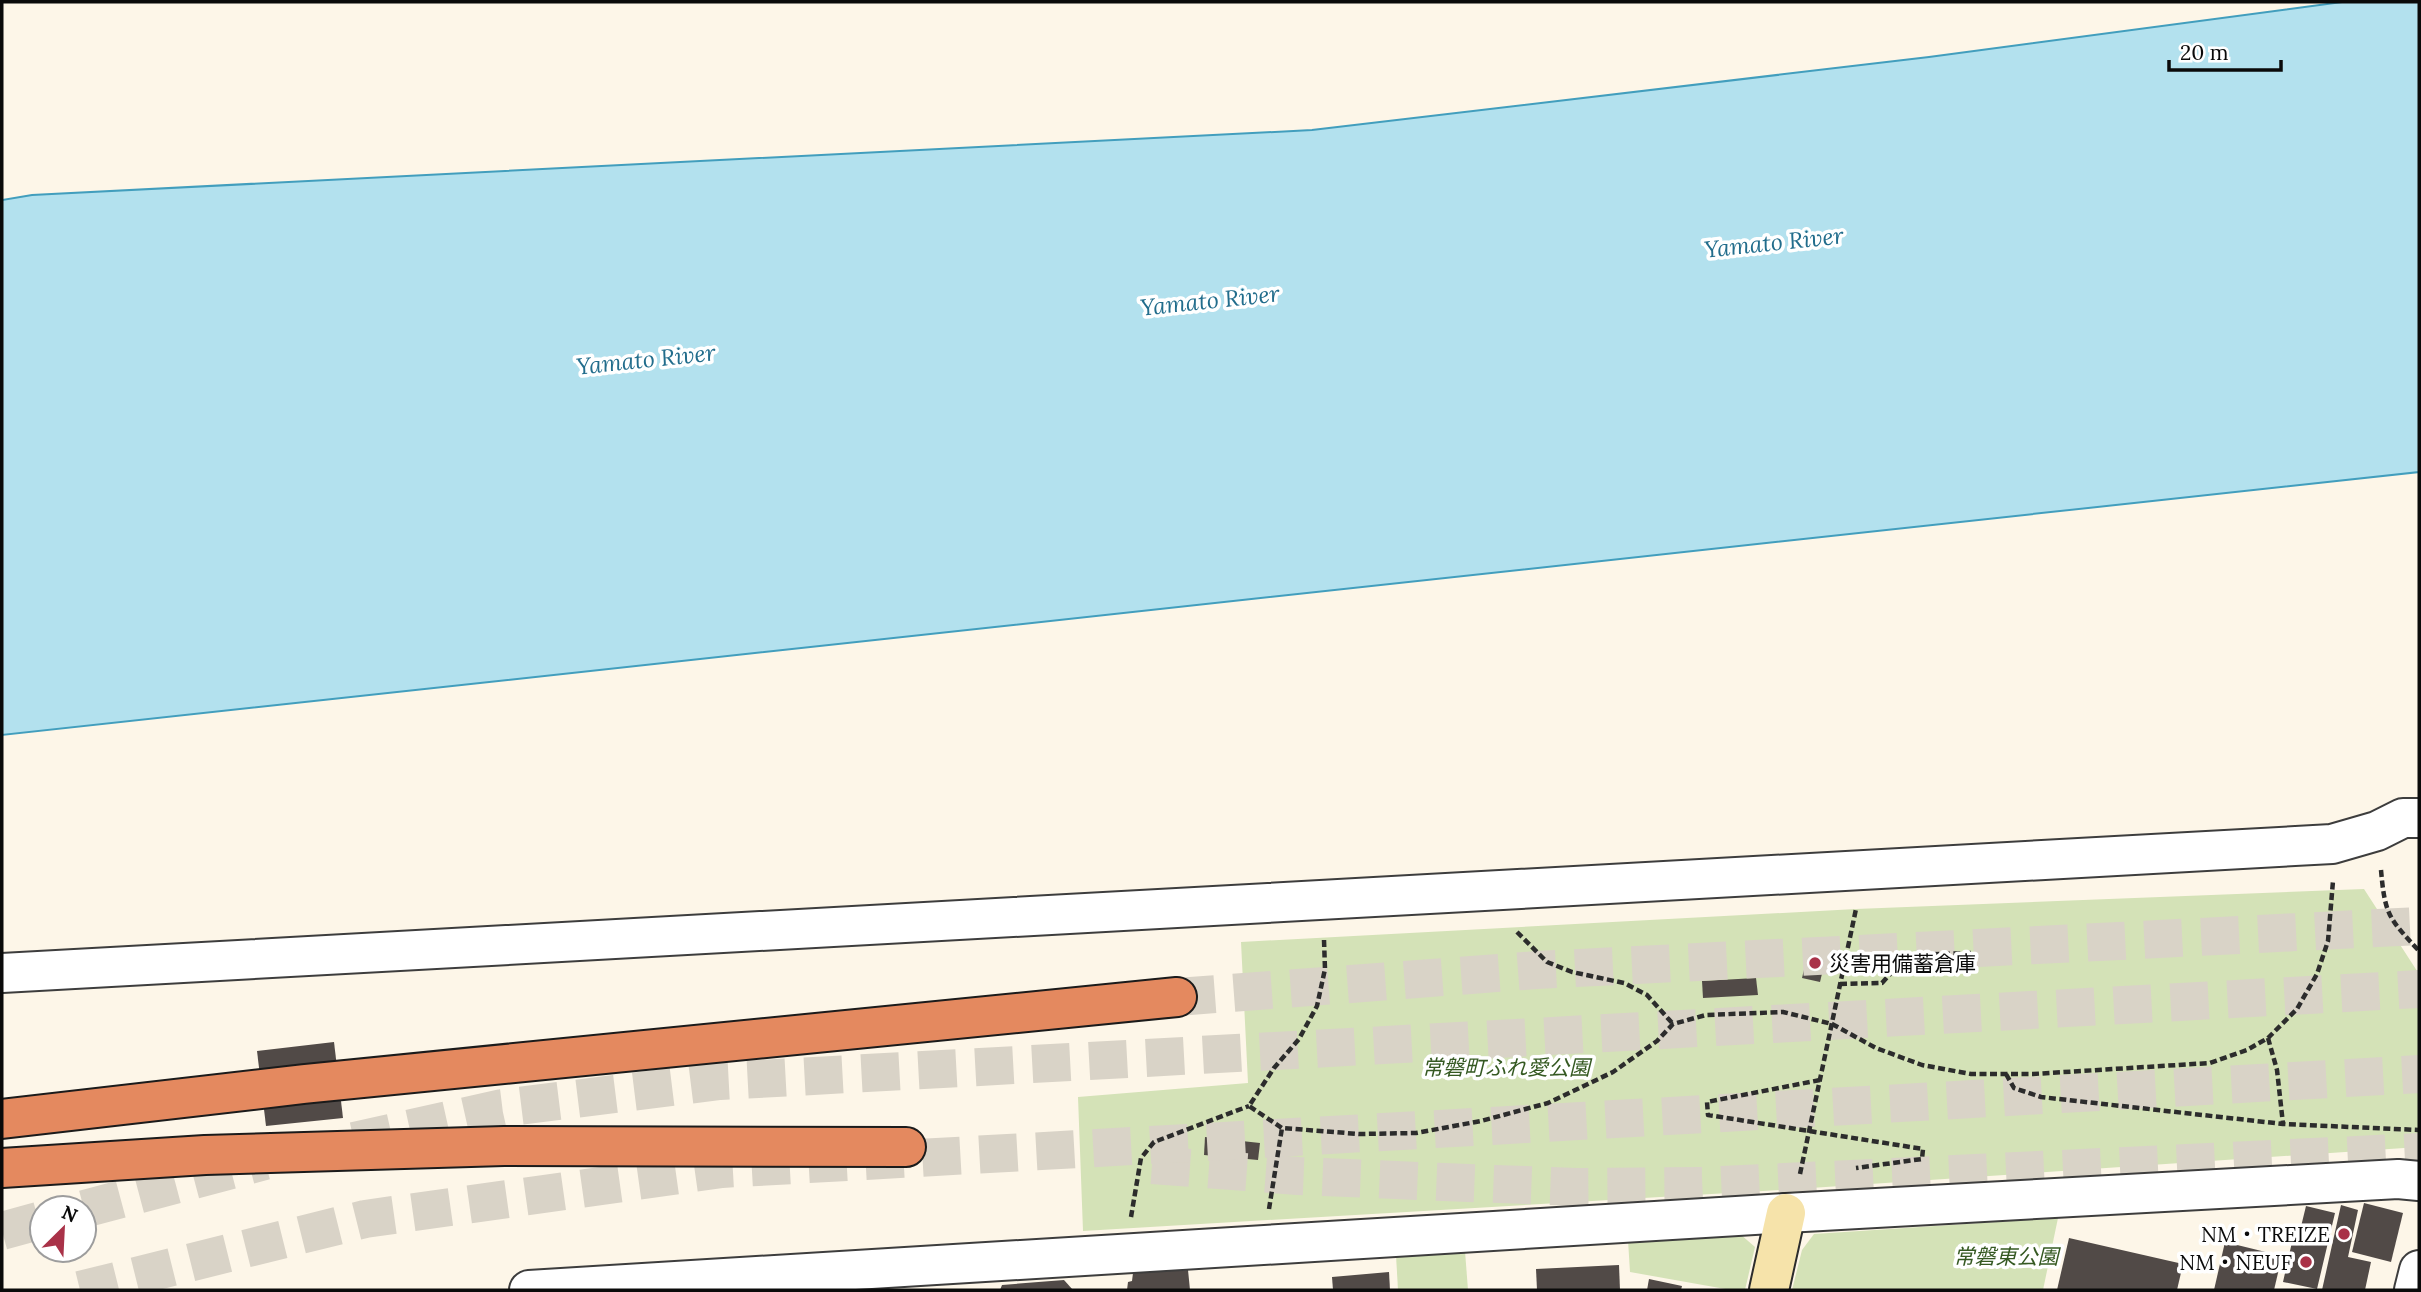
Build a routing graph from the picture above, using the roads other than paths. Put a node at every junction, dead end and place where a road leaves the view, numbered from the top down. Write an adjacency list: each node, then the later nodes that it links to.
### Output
1 (2419, 818): 2 (street)
2 (2, 973)
3 (1177, 997): 4 (highway)
4 (2, 1118)
5 (906, 1147): 6 (highway)
6 (2, 1168)
7 (2419, 1181): 8 (street)
8 (1786, 1213): 10 (street); 13 (street)
9 (2419, 1270): 14 (street)
10 (1100, 1273): 11 (street)
11 (581, 1289): 12 (street)
12 (529, 1290)
13 (1769, 1290)
14 (2414, 1290)

